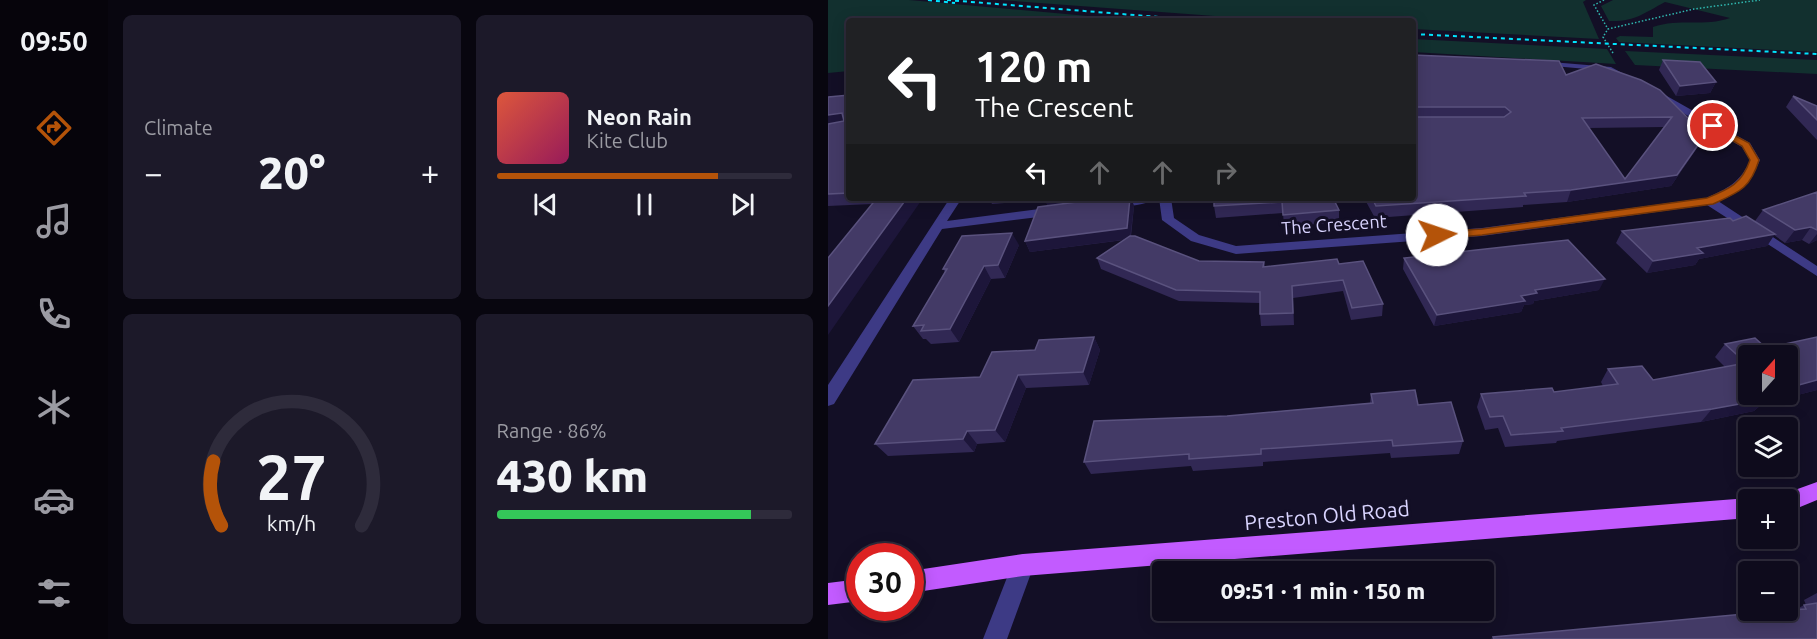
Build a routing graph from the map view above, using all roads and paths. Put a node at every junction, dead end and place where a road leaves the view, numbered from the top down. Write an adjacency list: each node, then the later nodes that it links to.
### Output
1 (1604, 0): 3 (path)
2 (1760, 0): 3 (path)
3 (1608, 29): 4 (path)
4 (1603, 37): 5 (path)
5 (1614, 54)
6 (1534, 63): 7 (street)
7 (1640, 85)
8 (1650, 90): 12 (street, The Crescent)
9 (954, 201): 15 (street)
10 (1126, 201): 13 (street)
11 (1165, 201): 12 (street, The Crescent)
12 (1709, 201): 16 (street)
13 (1103, 204)
14 (1068, 209): 15 (street)
15 (938, 226): 17 (street)
16 (1817, 272)
17 (828, 399)
18 (1817, 491): 19 (main road)
19 (1798, 498)
20 (1738, 509): 21 (main road, Preston Old Road)
21 (1023, 565): 22 (main road, Preston Old Road); 25 (street)
22 (924, 580)
23 (846, 592): 24 (main road)
24 (828, 594)
25 (995, 639)

